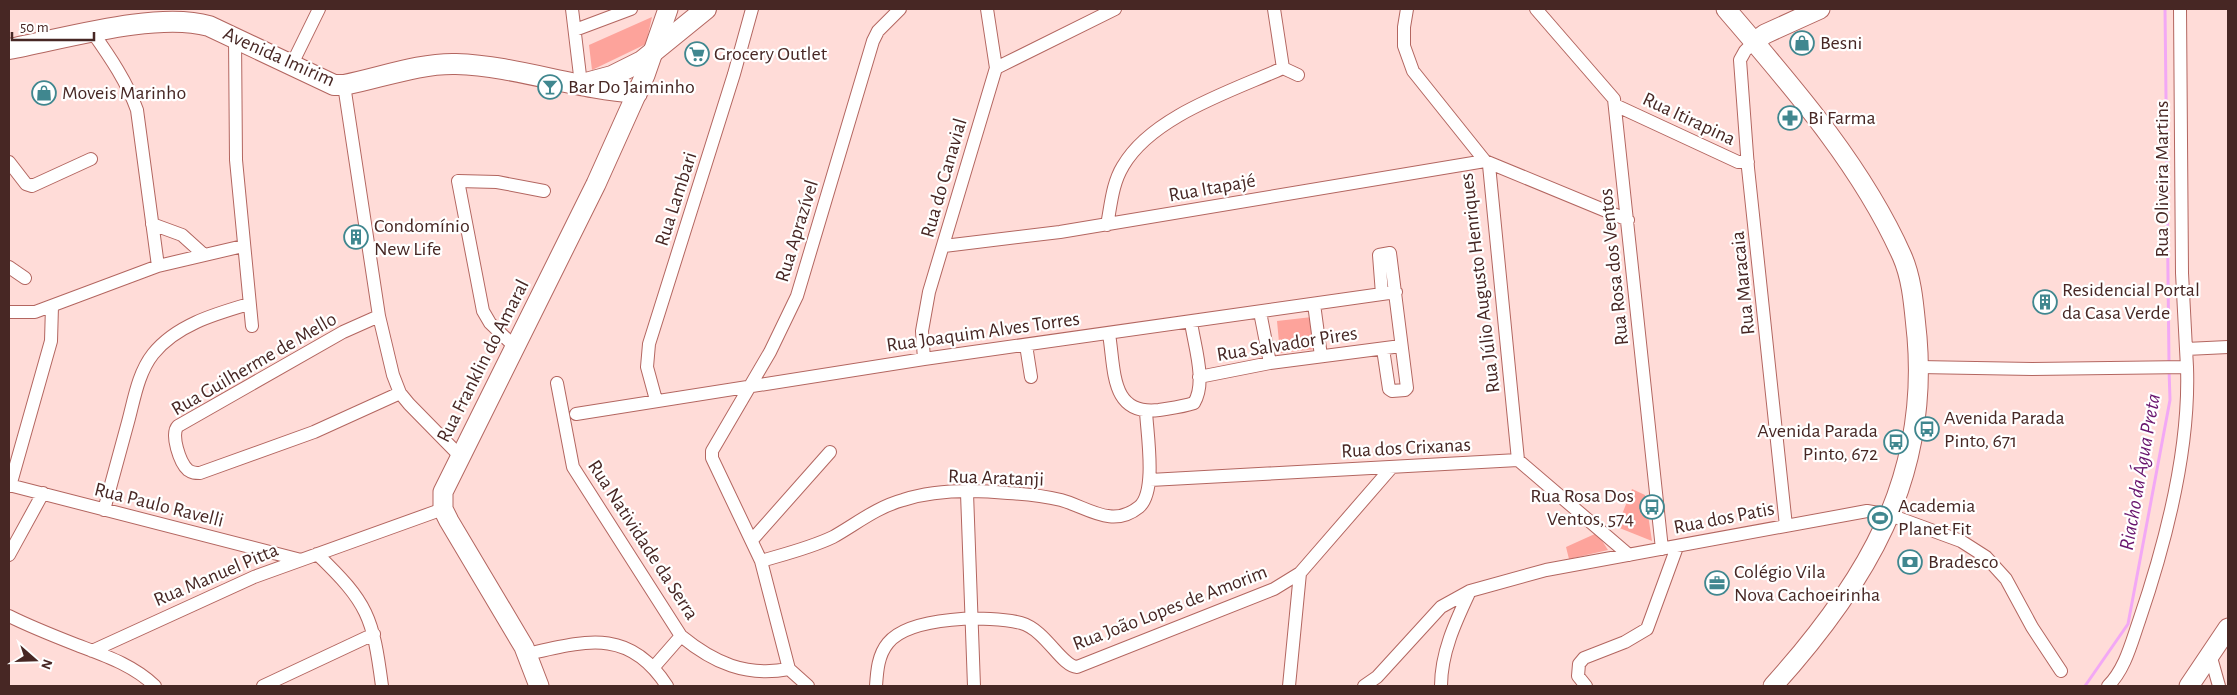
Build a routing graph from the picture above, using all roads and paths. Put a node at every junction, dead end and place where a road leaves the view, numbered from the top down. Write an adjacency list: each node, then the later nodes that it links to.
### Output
1 (319, 9): 22 (street)
2 (572, 9): 16 (street)
3 (631, 9): 16 (street)
4 (668, 9): 21 (street, Rua Franklin do Amaral)
5 (706, 9): 21 (main road, Avenida Imirim)
6 (752, 9): 71 (street, Rua Lambari)
7 (900, 9): 69 (street, Rua Aprazível)
8 (987, 9): 23 (street, Rua do Canavial)
9 (1115, 9): 23 (street)
10 (1274, 9): 24 (street)
11 (1407, 9): 33 (street, Rua Júlio Augusto Henriques)
12 (1536, 9): 29 (street, Rua Rosa dos Ventos)
13 (1726, 9): 19 (street)
14 (1820, 9): 19 (street)
15 (2180, 9): 60 (street, Rua Oliveira Martins)
16 (575, 30): 26 (street)
17 (93, 33): 18 (main road, Avenida Imirim); 20 (main road, Avenida Imirim); 36 (street)
18 (235, 38): 22 (main road, Avenida Imirim); 38 (street)
19 (1754, 42): 32 (street, Rua Maracaia); 64 (street)
20 (9, 49)
21 (655, 51): 26 (main road, Avenida Imirim); 28 (street, Rua Franklin do Amaral)
22 (291, 66): 27 (main road, Avenida Imirim)
23 (996, 68): 39 (street, Rua do Canavial)
24 (1283, 68): 25 (street); 37 (street)
25 (1298, 75)
26 (581, 84): 27 (main road, Avenida Imirim); 28 (main road)
27 (344, 86): 51 (street)
28 (636, 93): 57 (street, Rua Franklin do Amaral)
29 (1615, 105): 32 (street, Rua Itirapina); 35 (street, Rua Rosa dos Ventos)
30 (91, 159): 31 (street)
31 (9, 162)
32 (1748, 162): 85 (street, Rua Maracaia)
33 (1487, 163): 35 (street); 37 (street, Rua Itapajé); 76 (street, Rua Júlio Augusto Henriques)
34 (544, 191): 57 (street)
35 (1628, 220): 88 (street, Rua Rosa dos Ventos)
36 (152, 224): 40 (street); 41 (street)
37 (1107, 225): 39 (street, Rua Itapajé)
38 (243, 246): 40 (street); 46 (street)
39 (944, 246): 62 (street, Rua do Canavial)
40 (203, 254): 41 (street)
41 (158, 266): 48 (street)
42 (9, 267): 43 (street)
43 (25, 278)
44 (1396, 292): 45 (street, Rua Joaquim Alves Torres); 45 (street); 56 (street)
45 (1382, 294): 47 (street, Rua Joaquim Alves Torres)
46 (249, 304): 53 (street); 83 (street)
47 (1314, 304): 49 (street, Rua Joaquim Alves Torres); 61 (street)
48 (52, 306): 50 (street); 79 (street)
49 (1260, 312): 52 (street, Rua Joaquim Alves Torres); 63 (street)
50 (12, 313)
51 (379, 316): 70 (street); 70 (street, Rua Guilherme de Mello)
52 (1191, 322): 54 (street, Rua Joaquim Alves Torres); 67 (street)
53 (252, 326)
54 (1109, 334): 55 (street, Rua Joaquim Alves Torres); 72 (street)
55 (1026, 345): 62 (street, Rua Joaquim Alves Torres); 66 (street)
56 (1401, 346): 59 (street, Rua Salvador Pires); 59 (street)
57 (515, 347): 75 (street, Rua Franklin do Amaral)
58 (2228, 347): 60 (street)
59 (1383, 349): 61 (street, Rua Salvador Pires)
60 (2186, 349): 65 (street, Rua Oliveira Martins)
61 (1321, 356): 63 (street, Rua Salvador Pires)
62 (924, 359): 69 (street, Rua Joaquim Alves Torres)
63 (1270, 363): 67 (street, Rua Salvador Pires)
64 (1920, 367): 65 (street); 84 (street)
65 (2187, 367): 121 (street)
66 (1031, 377)
67 (1199, 377): 72 (street, Rua Salvador Pires)
68 (557, 383): 100 (street, Rua Natividade da Serra)
69 (749, 387): 71 (street, Rua Joaquim Alves Torres); 86 (street, Rua Aprazível)
70 (400, 393): 75 (street)
71 (656, 400): 73 (street, Rua Joaquim Alves Torres)
72 (1146, 411): 78 (street, Rua Aratanji)
73 (576, 414)
74 (830, 452): 86 (street)
75 (460, 456): 82 (street, Rua Franklin do Amaral)
76 (1518, 460): 77 (street, Rua dos Crixanas); 91 (street)
77 (1392, 467): 78 (street, Rua dos Crixanas); 94 (street, Rua João Lopes de Amorim)
78 (1150, 480): 80 (street, Rua Aratanji)
79 (9, 486): 81 (street, Rua Paulo Ravelli)
80 (967, 493): 93 (street, Rua Aratanji); 97 (street)
81 (43, 494): 83 (street, Rua Paulo Ravelli); 90 (street)
82 (443, 509): 89 (street, Rua Manuel Pitta); 102 (street)
83 (104, 510): 92 (street, Rua Paulo Ravelli)
84 (1890, 515): 85 (street, Rua dos Patis); 106 (street, Rua dos Patis); 120 (street)
85 (1786, 526): 87 (street, Rua dos Patis)
86 (752, 540): 93 (street)
87 (1677, 547): 88 (street, Rua dos Patis); 119 (street)
88 (1662, 549): 91 (street, Rua dos Patis)
89 (317, 554): 92 (street, Rua Manuel Pitta); 99 (street)
90 (9, 555)
91 (1628, 555): 95 (street, Rua dos Patis)
92 (301, 560): 101 (street, Rua Manuel Pitta)
93 (761, 561): 105 (street)
94 (1300, 573): 97 (street, Rua João Lopes de Amorim); 116 (street)
95 (1470, 591): 117 (street, Rua dos Patis); 118 (street)
96 (9, 616): 101 (street)
97 (971, 619): 114 (street, Rua João Lopes de Amorim); 115 (street)
98 (2228, 628): 103 (street)
99 (374, 634): 107 (street); 110 (street)
100 (681, 636): 104 (street); 105 (street, Rua Natividade da Serra)
101 (92, 651): 108 (street)
102 (527, 654): 104 (street); 111 (street)
103 (2210, 654): 122 (street); 123 (street)
104 (654, 668): 112 (street)
105 (789, 668): 113 (street)
106 (2061, 671)
107 (278, 683): 109 (street)
108 (155, 686)
109 (263, 686)
110 (382, 686)
111 (539, 686)
112 (667, 686)
113 (808, 686)
114 (876, 686)
115 (974, 686)
116 (1289, 686)
117 (1364, 686)
118 (1440, 686)
119 (1586, 686)
120 (1772, 686)
121 (2108, 686)
122 (2189, 686)
123 (2219, 686)

